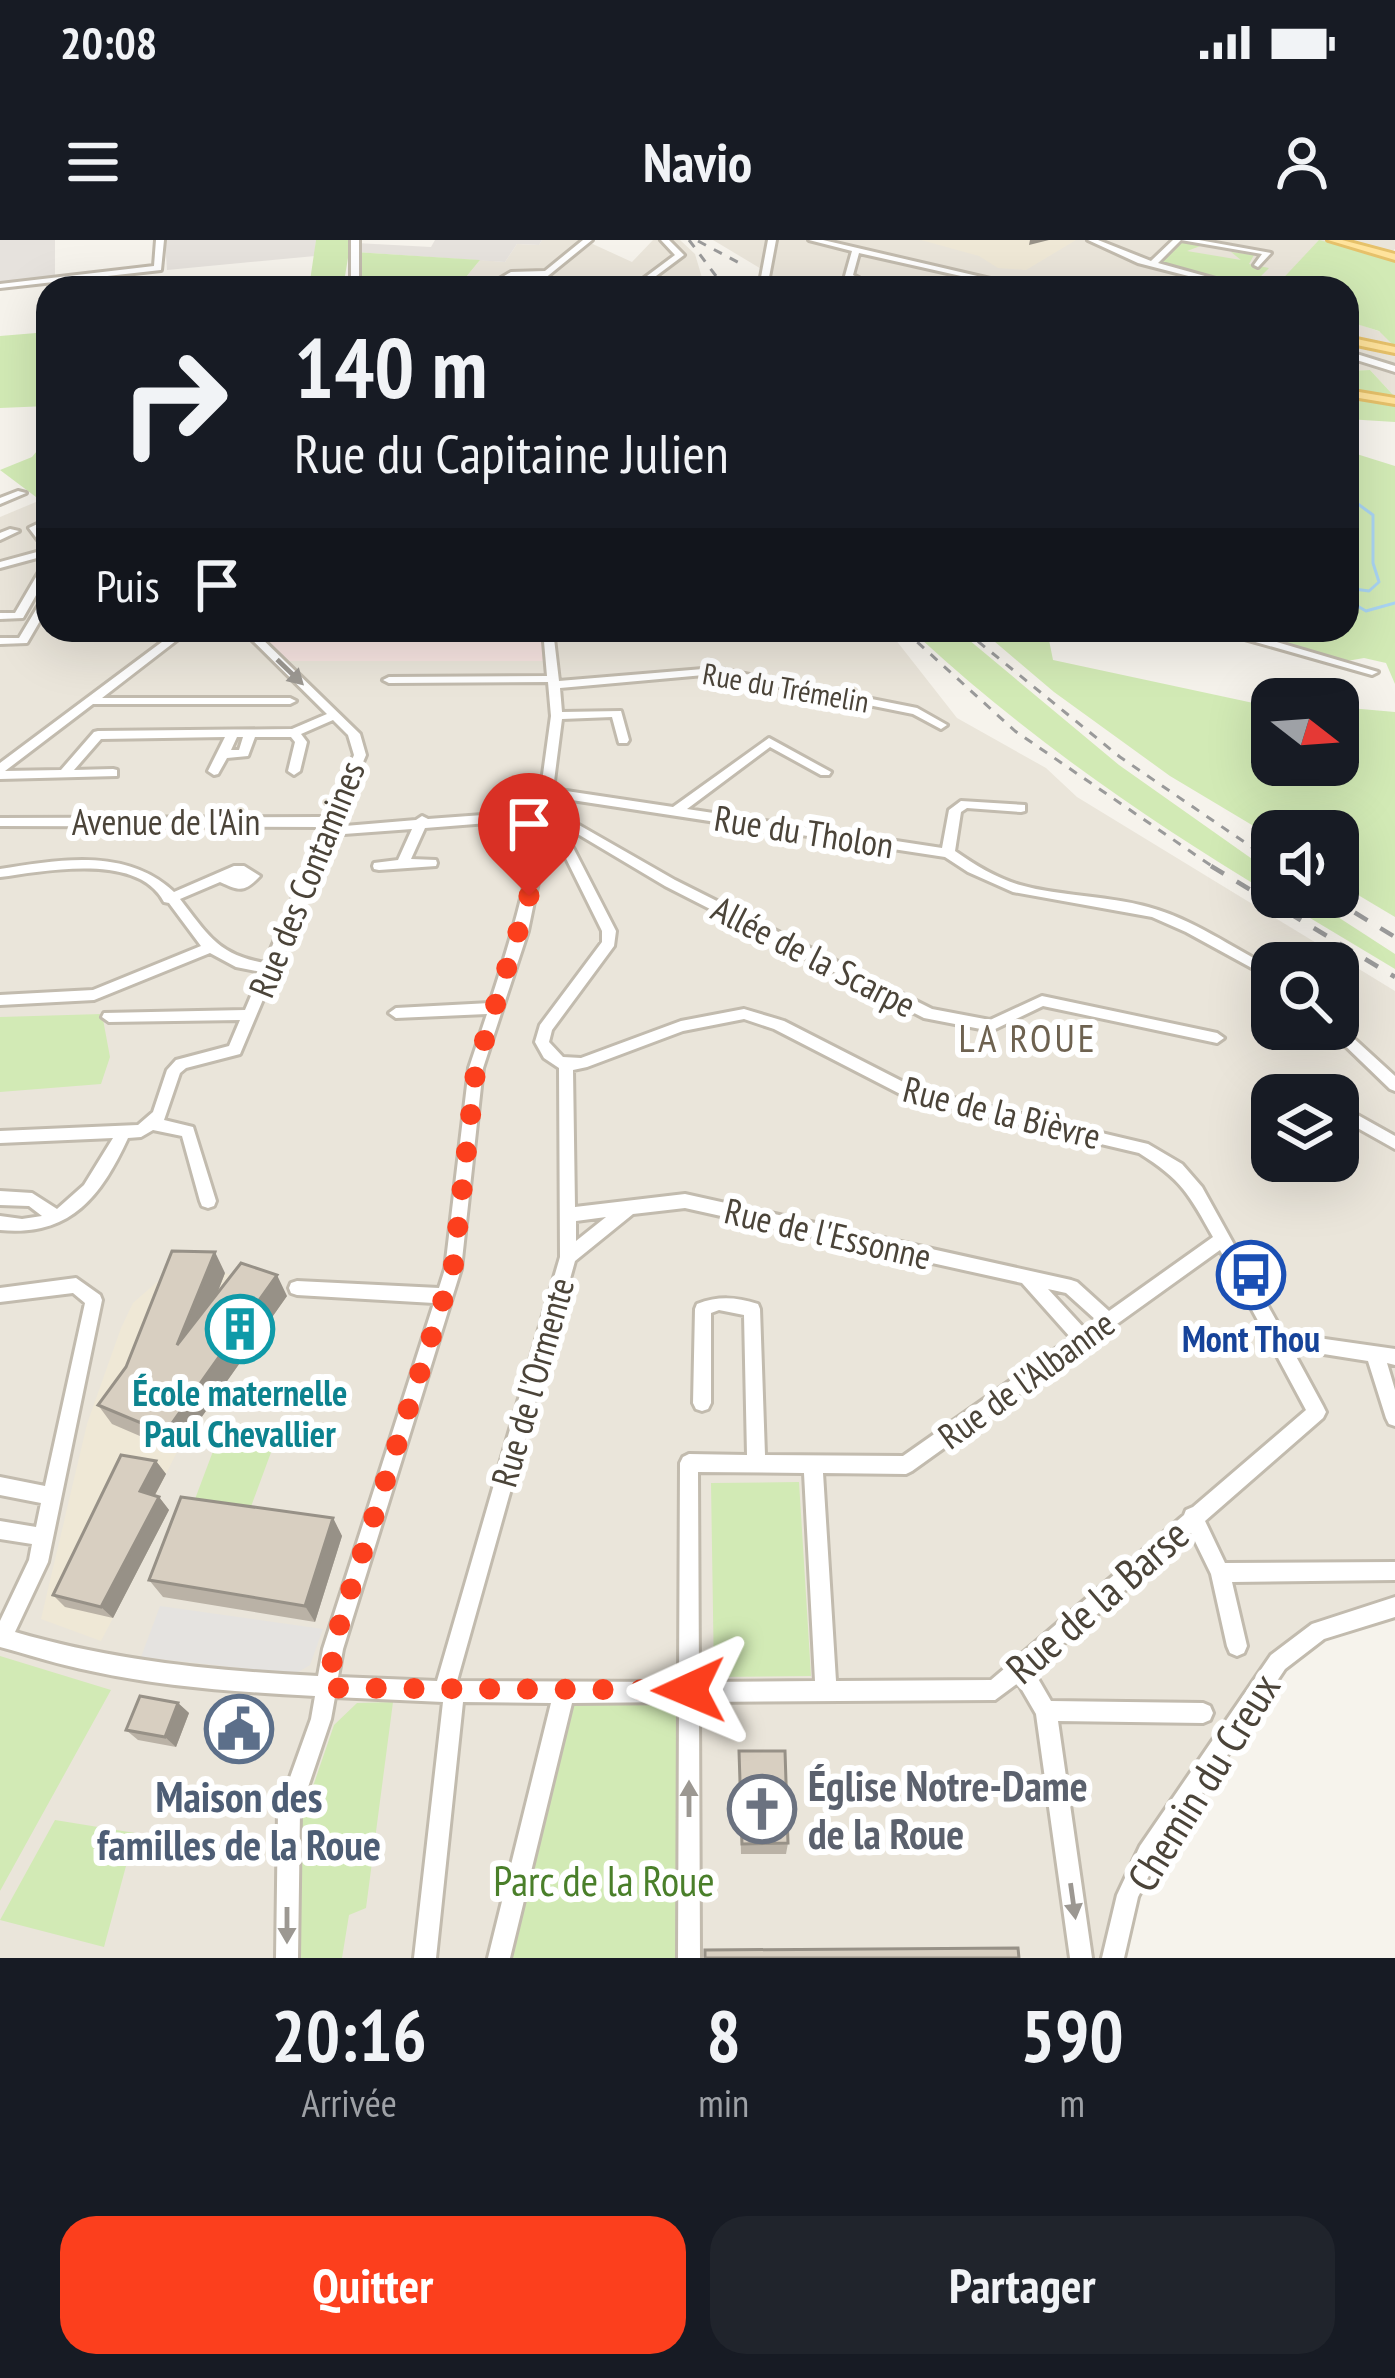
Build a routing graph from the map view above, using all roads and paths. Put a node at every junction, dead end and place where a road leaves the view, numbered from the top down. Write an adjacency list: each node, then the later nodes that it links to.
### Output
1 (160, 240): 15 (street)
2 (355, 240): 16 (street)
3 (588, 240): 14 (street)
4 (664, 240): 19 (street)
5 (772, 240): 20 (street)
6 (813, 240): 10 (street)
7 (1093, 240): 12 (street)
8 (1181, 240): 12 (street); 13 (street)
9 (1332, 240): 11 (main road)
10 (856, 251): 21 (street); 22 (street)
11 (1395, 257)
12 (1153, 264): 23 (street)
13 (1258, 265)
14 (546, 274): 17 (street); 18 (street)
15 (95, 276)
16 (355, 276)
17 (510, 276)
18 (543, 276)
19 (650, 276)
20 (766, 276)
21 (849, 276)
22 (967, 276)
23 (1198, 276)
24 (36, 282): 25 (street)
25 (0, 286)
26 (1359, 346): 27 (main road)
27 (1395, 350)
28 (1359, 354): 29 (street)
29 (1395, 369)
30 (1359, 395): 31 (main road)
31 (1395, 401)
32 (21, 493): 33 (street)
33 (0, 501)
34 (14, 531): 35 (street)
35 (0, 537)
36 (36, 553): 37 (street)
37 (0, 565)
38 (36, 586): 40 (street)
39 (0, 616): 40 (street)
40 (19, 616): 41 (street)
41 (36, 617)
42 (36, 619): 43 (street)
43 (0, 641)
44 (169, 642): 51 (street)
45 (259, 642): 53 (street, Rue des Contamines, one-way to 53)
46 (549, 642): 50 (street)
47 (1266, 642): 48 (street)
48 (1372, 673)
49 (388, 680): 50 (street, Rue du Trémelin)
50 (554, 682): 54 (street); 55 (street, Rue du Trémelin)
51 (91, 701): 52 (street); 63 (street)
52 (290, 701)
53 (334, 715): 56 (street, Rue des Contamines); 74 (street, Rue des Contamines)
54 (557, 716): 59 (street); 67 (street)
55 (941, 724)
56 (294, 733): 58 (street, Rue des Contamines); 62 (street, Rue des Contamines)
57 (233, 734): 58 (street, Rue des Contamines); 60 (street); 66 (street, Rue des Contamines)
58 (250, 734): 60 (street)
59 (623, 740)
60 (227, 754): 61 (street)
61 (214, 771)
62 (294, 771)
63 (0, 772): 66 (street)
64 (825, 772): 70 (street)
65 (112, 773): 66 (street)
66 (63, 775)
67 (548, 792): 68 (street, Rue du Tholon); 71 (street)
68 (577, 796): 70 (street, Rue du Tholon); 75 (street)
69 (1022, 808): 76 (street)
70 (675, 812): 76 (street, Rue du Tholon)
71 (546, 814): 72 (street, Avenue de l'Ain); 75 (street)
72 (421, 821): 74 (street, Avenue de l'Ain); 78 (street)
73 (0, 826): 74 (street, Avenue de l'Ain)
74 (331, 826): 85 (street, Rue des Contamines)
75 (555, 829): 87 (street); 91 (street, Allée de la Scarpe); 93 (street)
76 (948, 853): 84 (street)
77 (431, 862): 78 (street)
78 (404, 864): 79 (street)
79 (379, 866)
80 (0, 873): 82 (street)
81 (220, 878): 82 (street)
82 (169, 899): 83 (street)
83 (209, 949): 85 (street); 86 (street)
84 (1251, 964)
85 (269, 969): 89 (street, Rue des Contamines)
86 (0, 1000)
87 (495, 1008): 88 (street); 111 (street)
88 (396, 1013)
89 (250, 1015): 90 (street); 96 (street, Rue des Contamines)
90 (110, 1017)
91 (1217, 1038)
92 (1359, 1050): 94 (street)
93 (566, 1066): 104 (street, Rue de l'Ormente); 106 (street, Rue de la Bièvre)
94 (1395, 1085)
95 (1359, 1122): 99 (street)
96 (153, 1124): 97 (street); 101 (street)
97 (122, 1135): 98 (street); 103 (street)
98 (0, 1137)
99 (1395, 1143)
100 (0, 1198): 103 (street)
101 (208, 1201)
102 (628, 1208): 104 (street, Rue de l'Essonne); 107 (street); 108 (street, Rue de l'Essonne)
103 (55, 1215): 105 (street)
104 (567, 1215): 107 (street, Rue de l'Ormente)
105 (0, 1223)
106 (1222, 1240): 112 (street, Rue de l'Albanne); 114 (street, Rue de la Bièvre)
107 (568, 1257): 136 (street, Rue de l'Ormente)
108 (1027, 1277): 112 (street, Rue de l'Essonne); 113 (street)
109 (297, 1288): 111 (street)
110 (0, 1295): 122 (street)
111 (445, 1296): 132 (street)
112 (1108, 1320): 113 (street, Rue de l'Albanne)
113 (1082, 1338): 120 (street, Rue de l'Albanne)
114 (1279, 1340): 115 (street); 123 (street, Rue de la Barse)
115 (1375, 1354): 116 (street); 118 (street)
116 (1395, 1357)
117 (702, 1403): 119 (street)
118 (1395, 1418)
119 (756, 1462): 120 (street, Rue de l'Albanne); 134 (street, Rue de l'Albanne)
120 (812, 1465): 133 (street)
121 (0, 1486): 122 (street)
122 (51, 1496): 125 (street)
123 (1193, 1516): 127 (street); 131 (street, Rue de la Barse)
124 (0, 1530): 125 (street)
125 (44, 1538): 129 (street)
126 (1395, 1571): 127 (street)
127 (1220, 1573): 130 (street)
128 (1395, 1607): 144 (street, Chemin du Creux)
129 (1, 1637): 132 (street, Rue de la Barse)
130 (1237, 1646)
131 (1020, 1667): 133 (street, Rue de la Barse); 137 (street)
132 (327, 1688): 136 (street, Rue de la Barse); 139 (street, one-way to 139)
133 (826, 1689): 134 (street, Rue de la Barse)
134 (689, 1690): 135 (street, Rue de la Barse); 142 (street, one-way to 134)
135 (563, 1691): 136 (street, Rue de la Barse); 141 (street)
136 (449, 1692): 140 (street, Rue de l'Ormente)
137 (1046, 1712): 138 (street); 143 (street, one-way to 143)
138 (1203, 1713)
139 (287, 1958)
140 (425, 1958)
141 (499, 1958)
142 (689, 1958)
143 (1081, 1958)
144 (1113, 1958)

